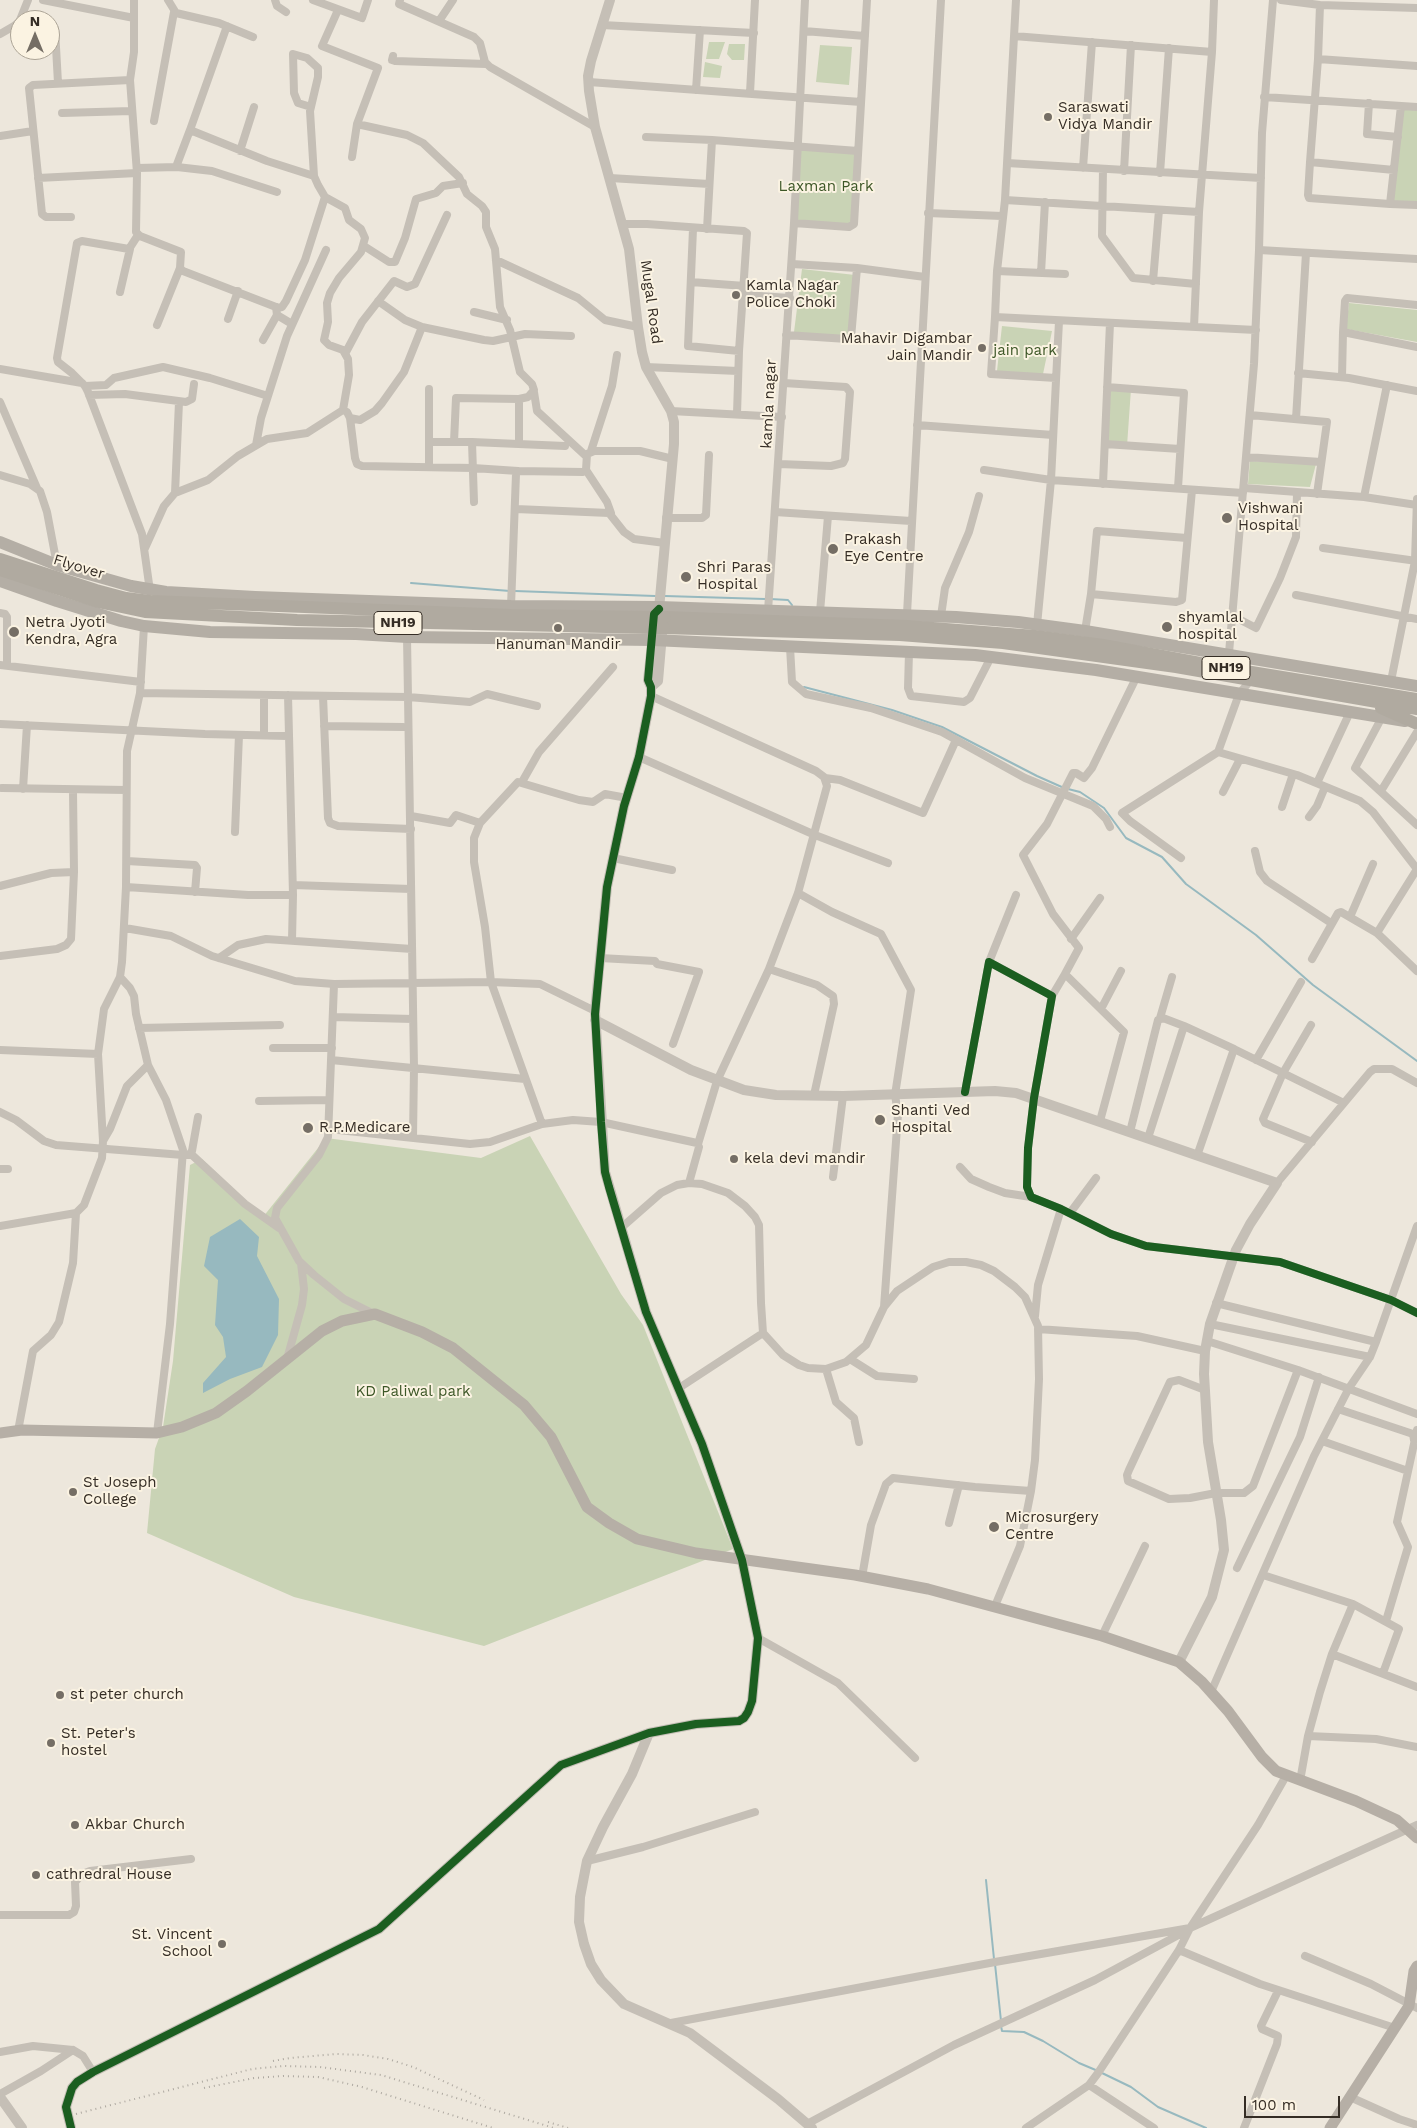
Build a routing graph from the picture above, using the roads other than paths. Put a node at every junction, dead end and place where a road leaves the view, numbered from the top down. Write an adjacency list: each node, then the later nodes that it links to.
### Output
1 (43, 0): 23 (street)
2 (134, 0): 23 (street)
3 (275, 0): 22 (street)
4 (312, 0): 20 (street)
5 (368, 0): 20 (street)
6 (400, 0): 24 (street)
7 (453, 0): 24 (street)
8 (610, 0): 25 (street, Mugal Road)
9 (755, 0): 29 (street)
10 (805, 0): 28 (street, kamla nagar)
11 (867, 0): 30 (street)
12 (941, 0): 96 (street)
13 (1016, 0): 31 (street)
14 (1214, 0): 36 (street)
15 (1273, 0): 47 (street)
16 (1281, 0): 18 (street)
17 (169, 1): 21 (street)
18 (1320, 5): 19 (street); 38 (street)
19 (1417, 8)
20 (338, 10): 59 (street)
21 (174, 12): 26 (street); 58 (street)
22 (286, 12)
23 (134, 18): 42 (street)
24 (439, 21): 40 (street)
25 (602, 25): 27 (street); 43 (street, Mugal Road)
26 (227, 26): 32 (street); 61 (street)
27 (700, 30): 29 (street); 45 (street)
28 (804, 30): 30 (street); 48 (street, kamla nagar)
29 (754, 33): 46 (street)
30 (865, 36): 50 (street)
31 (1014, 36): 33 (street); 72 (street)
32 (252, 37)
33 (1092, 42): 34 (street); 74 (street)
34 (1131, 45): 35 (street); 77 (street)
35 (1169, 48): 36 (street); 79 (street)
36 (1212, 52): 81 (street)
37 (393, 56): 40 (street)
38 (1318, 59): 41 (street); 49 (street)
39 (57, 60): 44 (street)
40 (486, 64): 60 (street)
41 (1417, 66)
42 (130, 80): 44 (street); 56 (street)
43 (589, 82): 45 (street); 60 (street, Mugal Road)
44 (58, 83): 62 (street)
45 (696, 90): 46 (street)
46 (750, 93): 48 (street)
47 (1264, 96): 49 (street); 84 (street)
48 (801, 98): 50 (street); 67 (street, kamla nagar)
49 (1315, 100): 51 (street); 71 (street)
50 (861, 102): 69 (street)
51 (1369, 104): 52 (street); 65 (street)
52 (1401, 106): 55 (street); 65 (street)
53 (254, 107): 68 (street)
54 (311, 107): 54 (street); 80 (street)
55 (1417, 107)
56 (131, 111): 57 (street); 76 (street)
57 (62, 113)
58 (154, 121)
59 (357, 124): 70 (street); 85 (street)
60 (595, 127): 83 (street, Mugal Road)
61 (190, 130): 68 (street); 73 (street)
62 (33, 131): 63 (street); 82 (street)
63 (0, 136)
64 (646, 137): 66 (street)
65 (1398, 137): 78 (street)
66 (712, 140): 67 (street); 86 (street)
67 (799, 147): 69 (street); 100 (street, kamla nagar)
68 (240, 150): 80 (street)
69 (858, 151): 100 (street)
70 (352, 156)
71 (1310, 162): 78 (street); 91 (street)
72 (1007, 163): 74 (street); 89 (street)
73 (176, 167): 76 (street); 87 (street)
74 (1083, 168): 75 (street)
75 (1103, 169): 77 (street); 93 (street)
76 (137, 170): 82 (street); 104 (street)
77 (1124, 170): 79 (street)
78 (1394, 170): 91 (street)
79 (1160, 173): 81 (street)
80 (314, 176): 88 (street)
81 (1202, 176): 84 (street); 95 (street)
82 (38, 178): 99 (street)
83 (610, 178): 86 (street); 101 (street, Mugal Road)
84 (1261, 178): 108 (street)
85 (462, 183): 105 (street); 111 (street)
86 (709, 184): 103 (street)
87 (277, 192)
88 (325, 196): 105 (street); 129 (street)
89 (1005, 200): 90 (street); 98 (street)
90 (1045, 202): 93 (street); 116 (street)
91 (1390, 204): 92 (street)
92 (1417, 205)
93 (1102, 206): 94 (street); 119 (street)
94 (1159, 210): 95 (street); 119 (street)
95 (1199, 212): 121 (street)
96 (928, 214): 98 (street); 118 (street)
97 (447, 215): 127 (street)
98 (1002, 216): 115 (street)
99 (72, 217)
100 (794, 222): 112 (street, kamla nagar)
101 (623, 224): 102 (street); 139 (street, Mugal Road)
102 (693, 229): 103 (street); 120 (street)
103 (707, 230): 122 (street)
104 (138, 234): 106 (street); 113 (street)
105 (364, 246): 149 (street)
106 (130, 249): 124 (street); 158 (street)
107 (326, 250): 136 (street)
108 (1259, 250): 109 (street); 141 (street)
109 (1306, 253): 110 (street); 154 (street)
110 (1417, 259)
111 (496, 260): 133 (street); 139 (street)
112 (792, 264): 114 (street); 126 (street, kamla nagar)
113 (180, 268): 123 (street); 137 (street)
114 (857, 268): 118 (street); 143 (street)
115 (997, 271): 116 (street); 131 (street)
116 (1041, 273): 117 (street)
117 (1065, 274)
118 (925, 276): 177 (street)
119 (1153, 281): 121 (street)
120 (691, 282): 122 (street); 148 (street)
121 (1196, 284): 140 (street)
122 (745, 286): 125 (street)
123 (238, 291): 129 (street); 132 (street)
124 (120, 292)
125 (744, 295): 126 (street); 148 (street)
126 (790, 298): 143 (street, kamla nagar)
127 (378, 301): 138 (street); 149 (street)
128 (1417, 305): 142 (street)
129 (277, 312): 136 (street); 146 (street)
130 (474, 312): 133 (street)
131 (995, 317): 134 (street); 156 (street)
132 (228, 319)
133 (506, 320): 145 (street)
134 (1059, 321): 135 (street); 156 (street)
135 (1110, 323): 140 (street); 161 (street)
136 (292, 324): 166 (street)
137 (157, 325)
138 (422, 327): 145 (street); 175 (street)
139 (638, 327): 151 (street, Mugal Road)
140 (1194, 327): 141 (street)
141 (1256, 330): 173 (street)
142 (1343, 332): 147 (street); 155 (street)
143 (786, 334): 157 (street, kamla nagar)
144 (571, 336): 145 (street)
145 (511, 337): 164 (street)
146 (262, 340)
147 (1417, 347)
148 (739, 351): 153 (street)
149 (346, 352): 170 (street)
150 (617, 355): 187 (street)
151 (646, 366): 153 (street); 171 (street, Mugal Road)
152 (0, 369): 158 (street)
153 (738, 371): 172 (street)
154 (1298, 373): 155 (street); 176 (street)
155 (1342, 377): 160 (street)
156 (1056, 378): 178 (street)
157 (784, 383): 174 (street, kamla nagar); 192 (street)
158 (84, 384): 165 (street); 166 (street)
159 (194, 384): 169 (street)
160 (1387, 385): 163 (street); 209 (street)
161 (1108, 387): 183 (street); 186 (street)
162 (429, 389): 179 (street)
163 (1417, 391)
164 (534, 392): 167 (street); 187 (street)
165 (89, 394): 169 (street); 221 (street)
166 (268, 396): 184 (street)
167 (519, 399): 180 (street); 182 (street)
168 (0, 402): 201 (street)
169 (179, 402): 206 (street)
170 (343, 410): 175 (street); 184 (street)
171 (670, 411): 172 (street); 190 (street, Mugal Road)
172 (737, 414): 174 (street)
173 (1250, 415): 176 (street); 189 (street)
174 (782, 417): 192 (street, kamla nagar)
175 (350, 418): 193 (street)
176 (1296, 419): 191 (street)
177 (917, 425): 178 (street); 217 (street)
178 (1053, 435): 199 (street)
179 (429, 442): 180 (street); 193 (street)
180 (454, 442): 181 (street)
181 (472, 442): 182 (street); 194 (street)
182 (519, 444): 185 (street)
183 (1105, 444): 186 (street); 200 (street)
184 (256, 445): 206 (street)
185 (565, 446)
186 (1180, 449): 202 (street)
187 (588, 453): 190 (street); 195 (street)
188 (710, 455): 216 (street)
189 (1246, 458): 191 (street); 204 (street)
190 (673, 459): 216 (street, Mugal Road)
191 (1321, 462): 207 (street)
192 (779, 464): 213 (street, kamla nagar)
193 (428, 468): 194 (street)
194 (473, 468): 197 (street); 210 (street)
195 (586, 470): 197 (street); 214 (street)
196 (984, 470): 199 (street)
197 (518, 471): 212 (street)
198 (0, 475): 201 (street)
199 (1051, 480): 200 (street); 244 (street)
200 (1104, 484): 202 (street)
201 (37, 488): 225 (street)
202 (1178, 488): 203 (street)
203 (1192, 490): 204 (street); 218 (street)
204 (1243, 491): 205 (street); 239 (street)
205 (1297, 492): 207 (street); 239 (street)
206 (175, 493): 221 (street)
207 (1317, 494): 209 (street)
208 (980, 496): 238 (street)
209 (1364, 498): 211 (street)
210 (474, 502)
211 (1417, 503): 224 (street)
212 (516, 509): 214 (street); 229 (street)
213 (775, 512): 215 (street); 234 (street, kamla nagar)
214 (611, 513): 220 (street)
215 (828, 516): 217 (street); 236 (street)
216 (666, 518): 220 (street, Mugal Road)
217 (911, 521): 237 (street)
218 (1187, 538): 228 (street); 228 (street)
219 (0, 542): 225 (main road)
220 (664, 543): 233 (street, Mugal Road)
221 (145, 548): 232 (street)
222 (1323, 548): 224 (street)
223 (0, 559): 232 (highway, Flyover / NH19)
224 (1416, 561): 240 (street)
225 (57, 565): 232 (main road)
226 (0, 570): 231 (highway, NH19)
227 (0, 581): 241 (main road)
228 (1091, 594): 245 (street)
229 (512, 595): 232 (main road); 233 (main road)
230 (1296, 595): 240 (street)
231 (89, 600): 232 (highway, NH19); 241 (street)
232 (148, 601): 244 (highway, NH19, bridge); 255 (highway, NH19, bridge)
233 (660, 602): 234 (main road); 247 (street, Mugal Road)
234 (769, 603): 236 (main road)
235 (0, 612): 252 (street)
236 (820, 612): 237 (main road)
237 (906, 614): 238 (main road)
238 (941, 616): 244 (main road)
239 (1233, 616): 250 (street)
240 (1403, 617): 242 (street); 256 (street)
241 (114, 619): 243 (main road)
242 (1417, 619)
243 (144, 626): 246 (main road); 257 (street)
244 (1036, 630): 245 (main road); 267 (highway, NH19)
245 (1084, 631): 250 (main road)
246 (407, 637): 247 (main road); 265 (street)
247 (657, 640): 248 (main road); 259 (street, Mugal Road)
248 (790, 647): 249 (main road); 281 (street)
249 (909, 652): 251 (main road); 251 (street)
250 (1229, 653): 256 (main road)
251 (991, 657): 254 (main road)
252 (4, 665): 257 (street)
253 (613, 667): 287 (street)
254 (1137, 676): 261 (main road); 291 (street)
255 (1250, 681): 261 (street); 266 (highway, NH19)
256 (1391, 681): 258 (main road)
257 (141, 682): 260 (street)
258 (1417, 686)
259 (651, 692): 283 (street, Mugal Road); 286 (street)
260 (140, 693): 262 (street); 277 (street)
261 (1239, 694): 270 (main road); 282 (street)
262 (264, 695): 263 (street); 279 (street)
263 (288, 695): 264 (street); 280 (street)
264 (323, 696): 265 (street); 274 (street)
265 (408, 697): 268 (street); 299 (street)
266 (1361, 699): 269 (highway, NH19); 275 (highway)
267 (1417, 699)
268 (537, 706)
269 (1417, 709)
270 (1350, 712): 271 (main road); 288 (street)
271 (1382, 718): 275 (main road); 295 (street)
272 (0, 724): 273 (street)
273 (27, 725): 277 (street); 292 (street)
274 (324, 726): 276 (street); 304 (street)
275 (1416, 726): 295 (street)
276 (403, 727)
277 (131, 730): 278 (street); 293 (street)
278 (239, 735): 279 (street); 305 (street)
279 (264, 735): 280 (street)
280 (288, 736): 315 (street)
281 (956, 740): 286 (street); 291 (street)
282 (1218, 752): 284 (street); 309 (street)
283 (639, 757): 297 (street, Mugal Road); 306 (street)
284 (1240, 759): 285 (street); 296 (street)
285 (1293, 774): 288 (street); 298 (street)
286 (825, 778): 306 (street)
287 (522, 782): 297 (street); 301 (street)
288 (1318, 783): 289 (street)
289 (1326, 787): 300 (street); 327 (street)
290 (2, 788): 292 (street)
291 (1066, 788): 303 (street); 328 (street)
292 (23, 789): 294 (street)
293 (126, 790): 294 (street); 310 (street)
294 (73, 791): 314 (street)
295 (1381, 791): 302 (street)
296 (1223, 792)
297 (627, 798): 308 (street, Mugal Road)
298 (1282, 807)
299 (411, 816): 301 (street); 304 (street)
300 (1309, 818)
301 (480, 823): 342 (street)
302 (1417, 825)
303 (1110, 827)
304 (411, 829): 318 (street)
305 (235, 832)
306 (815, 835): 311 (street); 320 (street)
307 (1255, 850): 325 (street)
308 (613, 858): 313 (street); 333 (street, Mugal Road)
309 (1181, 858)
310 (126, 862): 317 (street); 319 (street)
311 (888, 863)
312 (1373, 864): 324 (street)
313 (672, 870)
314 (74, 872): 316 (street); 331 (street)
315 (293, 885): 318 (street); 321 (street)
316 (0, 886)
317 (126, 887): 319 (street); 326 (street)
318 (411, 889): 330 (street)
319 (195, 892): 321 (street)
320 (798, 893): 336 (street); 372 (street)
321 (293, 895): 329 (street)
322 (1016, 895): 335 (street)
323 (1100, 898): 328 (street)
324 (1350, 917): 325 (street); 327 (street)
325 (1331, 924): 334 (street)
326 (125, 928): 332 (street); 340 (street)
327 (1377, 933): 338 (street)
328 (1071, 939): 339 (street)
329 (292, 940): 330 (street); 332 (street)
330 (412, 949): 345 (street)
331 (0, 956)
332 (219, 958): 344 (street)
333 (600, 958): 348 (street, Mugal Road); 356 (street)
334 (1312, 959)
335 (989, 962): 346 (street); 370 (street)
336 (769, 969): 368 (street); 371 (street)
337 (1121, 970): 347 (street)
338 (1417, 971)
339 (1064, 974): 346 (street); 347 (street)
340 (120, 977): 355 (street); 361 (street)
341 (1172, 977): 350 (street)
342 (491, 982): 345 (street); 348 (street); 367 (street)
343 (1300, 982): 363 (street)
344 (334, 984): 345 (street); 349 (street)
345 (413, 984): 351 (street)
346 (1052, 996): 374 (street)
347 (1101, 1009): 380 (street)
348 (595, 1015): 368 (street); 381 (street, Mugal Road)
349 (333, 1016): 351 (street); 358 (street)
350 (1160, 1018): 354 (street); 384 (street)
351 (413, 1019): 365 (street)
352 (280, 1024): 355 (street)
353 (1311, 1025): 366 (street)
354 (1184, 1026): 359 (street); 386 (street)
355 (139, 1028): 364 (street)
356 (673, 1044)
357 (273, 1048): 358 (street)
358 (332, 1048): 362 (street)
359 (1234, 1049): 363 (street); 391 (street)
360 (0, 1050): 361 (street)
361 (98, 1054): 388 (street)
362 (331, 1060): 365 (street); 375 (street)
363 (1256, 1060): 366 (street)
364 (148, 1064): 388 (street); 390 (street)
365 (414, 1067): 367 (street); 385 (street)
366 (1283, 1072): 377 (street); 387 (street)
367 (524, 1079): 382 (street)
368 (717, 1081): 371 (street); 389 (street)
369 (1417, 1083): 377 (street)
370 (966, 1092): 372 (street); 374 (street)
371 (814, 1095): 373 (street)
372 (895, 1095): 373 (street); 409 (street)
373 (843, 1096): 393 (street)
374 (1034, 1098): 380 (street); 397 (street)
375 (329, 1100): 376 (street); 383 (street)
376 (259, 1101)
377 (1344, 1103): 387 (street)
378 (0, 1112): 388 (street)
379 (198, 1117): 390 (street)
380 (1100, 1121): 384 (street)
381 (601, 1122): 382 (street); 389 (street); 404 (street, Mugal Road)
382 (542, 1124): 385 (street)
383 (329, 1129): 385 (street); 403 (street)
384 (1130, 1132): 386 (street)
385 (413, 1138)
386 (1148, 1138): 391 (street)
387 (1312, 1142): 396 (street)
388 (103, 1144): 390 (street); 399 (street)
389 (698, 1144): 395 (street)
390 (187, 1154): 403 (street); 433 (street)
391 (1197, 1156): 396 (street)
392 (960, 1167): 397 (street)
393 (833, 1177)
394 (1096, 1178): 400 (street)
395 (689, 1183): 404 (street); 415 (street)
396 (1277, 1183): 405 (street)
397 (1031, 1197): 398 (street)
398 (1061, 1209): 400 (street); 412 (street)
399 (76, 1213): 401 (street); 431 (street)
400 (1070, 1213): 405 (street)
401 (0, 1226)
402 (1417, 1226): 407 (street)
403 (280, 1228): 406 (street)
404 (622, 1228): 425 (street, Mugal Road)
405 (1234, 1256): 407 (street); 408 (street)
406 (301, 1263): 411 (street); 419 (street)
407 (1391, 1300): 410 (street); 416 (street)
408 (1216, 1303): 413 (street); 416 (street)
409 (884, 1307): 412 (street); 420 (street)
410 (1417, 1312)
411 (375, 1314): 419 (main road); 444 (main road)
412 (1035, 1317): 414 (street)
413 (1210, 1324): 417 (street); 418 (street)
414 (1038, 1329): 417 (street); 440 (street)
415 (763, 1333): 421 (street); 425 (street)
416 (1376, 1342): 418 (street)
417 (1206, 1346): 422 (street); 427 (street)
418 (1370, 1357): 426 (street)
419 (287, 1359): 433 (main road)
420 (850, 1359): 421 (street); 424 (street)
421 (826, 1369): 437 (street)
422 (1298, 1370): 423 (street); 441 (street)
423 (1319, 1377): 426 (street); 445 (street)
424 (914, 1379)
425 (679, 1388): 444 (street, Mugal Road)
426 (1349, 1388): 428 (street); 429 (street)
427 (1205, 1390): 441 (street); 441 (street)
428 (1338, 1410): 435 (street); 436 (street)
429 (1417, 1414)
430 (1417, 1430): 435 (street)
431 (18, 1431): 432 (main road); 433 (main road)
432 (0, 1433): 434 (main road)
433 (157, 1433)
434 (0, 1438)
435 (1414, 1440): 438 (street)
436 (1322, 1441): 438 (street); 446 (street)
437 (859, 1442)
438 (1408, 1471): 450 (street)
439 (959, 1485): 440 (street); 442 (street); 447 (street)
440 (1032, 1491): 449 (street)
441 (1216, 1493): 454 (street)
442 (949, 1523)
443 (1145, 1546): 451 (street)
444 (742, 1560): 447 (main road); 452 (street, Mugal Road)
445 (1237, 1568)
446 (1263, 1575): 448 (street); 457 (street)
447 (862, 1577): 449 (main road)
448 (1353, 1604): 450 (street); 453 (street)
449 (995, 1606): 451 (main road)
450 (1386, 1621): 455 (street)
451 (1102, 1636): 454 (main road)
452 (758, 1638): 458 (street, Mugal Road); 461 (street)
453 (1332, 1654): 455 (street); 459 (street)
454 (1179, 1662): 457 (main road)
455 (1383, 1673): 456 (street)
456 (1417, 1687)
457 (1211, 1692): 462 (main road)
458 (649, 1733): 468 (street); 480 (street)
459 (1308, 1736): 460 (street); 463 (street)
460 (1417, 1747)
461 (914, 1758)
462 (1286, 1776): 463 (main road); 470 (street)
463 (1300, 1781): 465 (main road)
464 (755, 1812): 468 (street)
465 (1412, 1827): 466 (main road); 470 (street)
466 (1417, 1838)
467 (191, 1859): 469 (street)
468 (587, 1861): 476 (street)
469 (0, 1915)
470 (1190, 1928): 471 (street); 476 (street); 485 (street)
471 (1179, 1950): 474 (street); 481 (street)
472 (1305, 1956): 475 (street)
473 (1417, 1966): 475 (main road)
474 (1278, 1991): 477 (street); 491 (street)
475 (1413, 2007): 477 (main road)
476 (671, 2023): 485 (street)
477 (1395, 2028): 483 (main road)
478 (73, 2050): 479 (street); 480 (street); 482 (street)
479 (0, 2052)
480 (93, 2072): 488 (street)
481 (1089, 2086): 486 (street); 489 (street)
482 (0, 2096): 487 (street)
483 (1350, 2097): 484 (street); 492 (main road)
484 (1417, 2125)
485 (809, 2126)
486 (1143, 2126): 490 (street)
487 (22, 2128)
488 (71, 2128)
489 (1026, 2128)
490 (1154, 2128)
491 (1244, 2128)
492 (1330, 2128)

